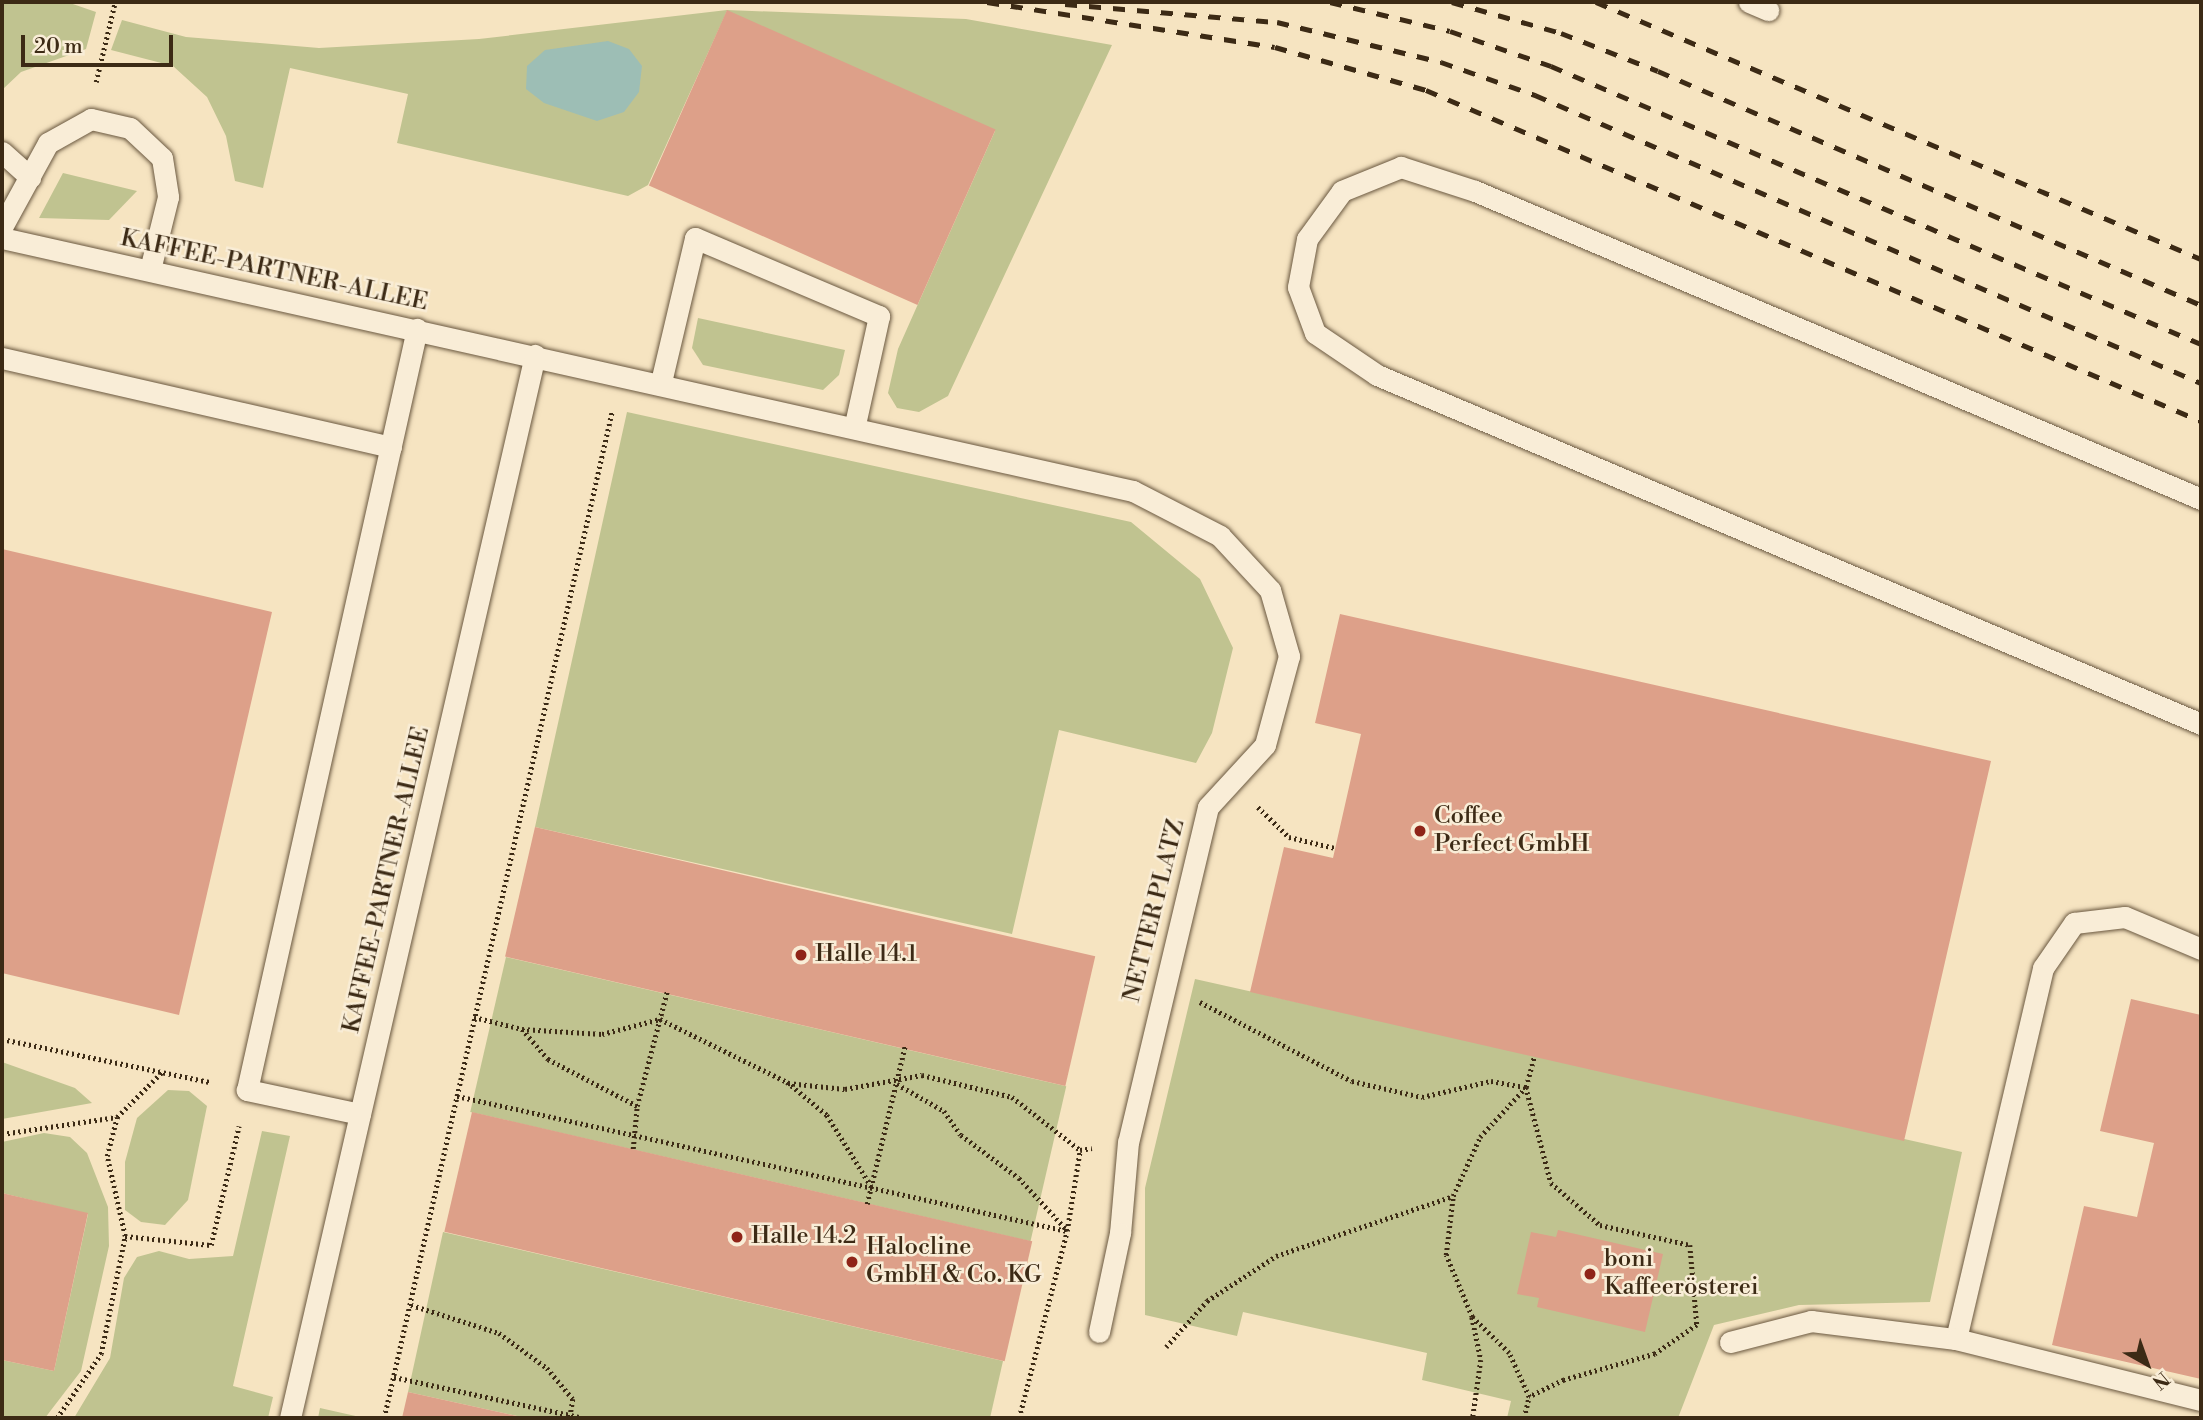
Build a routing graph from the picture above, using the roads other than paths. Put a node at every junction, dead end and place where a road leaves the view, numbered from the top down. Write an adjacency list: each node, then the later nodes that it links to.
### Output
1 (2, 152): 2 (lane)
2 (30, 177): 3 (lane); 5 (lane)
3 (2, 227)
4 (2, 238): 5 (lane, KAFFEE-PARTNER-ALLEE)
5 (150, 271): 6 (lane, KAFFEE-PARTNER-ALLEE)
6 (417, 329): 7 (lane, KAFFEE-PARTNER-ALLEE); 12 (lane)
7 (535, 355): 9 (lane, KAFFEE-PARTNER-ALLEE); 16 (lane, KAFFEE-PARTNER-ALLEE)
8 (2, 358): 12 (lane)
9 (661, 382): 10 (lane, KAFFEE-PARTNER-ALLEE); 10 (lane)
10 (855, 424): 11 (lane, KAFFEE-PARTNER-ALLEE)
11 (911, 438): 17 (lane, NETTER PLATZ)
12 (391, 447): 16 (lane)
13 (2201, 499): 14 (lane)
14 (2201, 724)
15 (2201, 949): 18 (lane)
16 (360, 1114): 21 (lane, KAFFEE-PARTNER-ALLEE)
17 (1099, 1332)
18 (1956, 1339): 19 (lane); 20 (lane)
19 (1730, 1342)
20 (2201, 1400)
21 (290, 1418)

